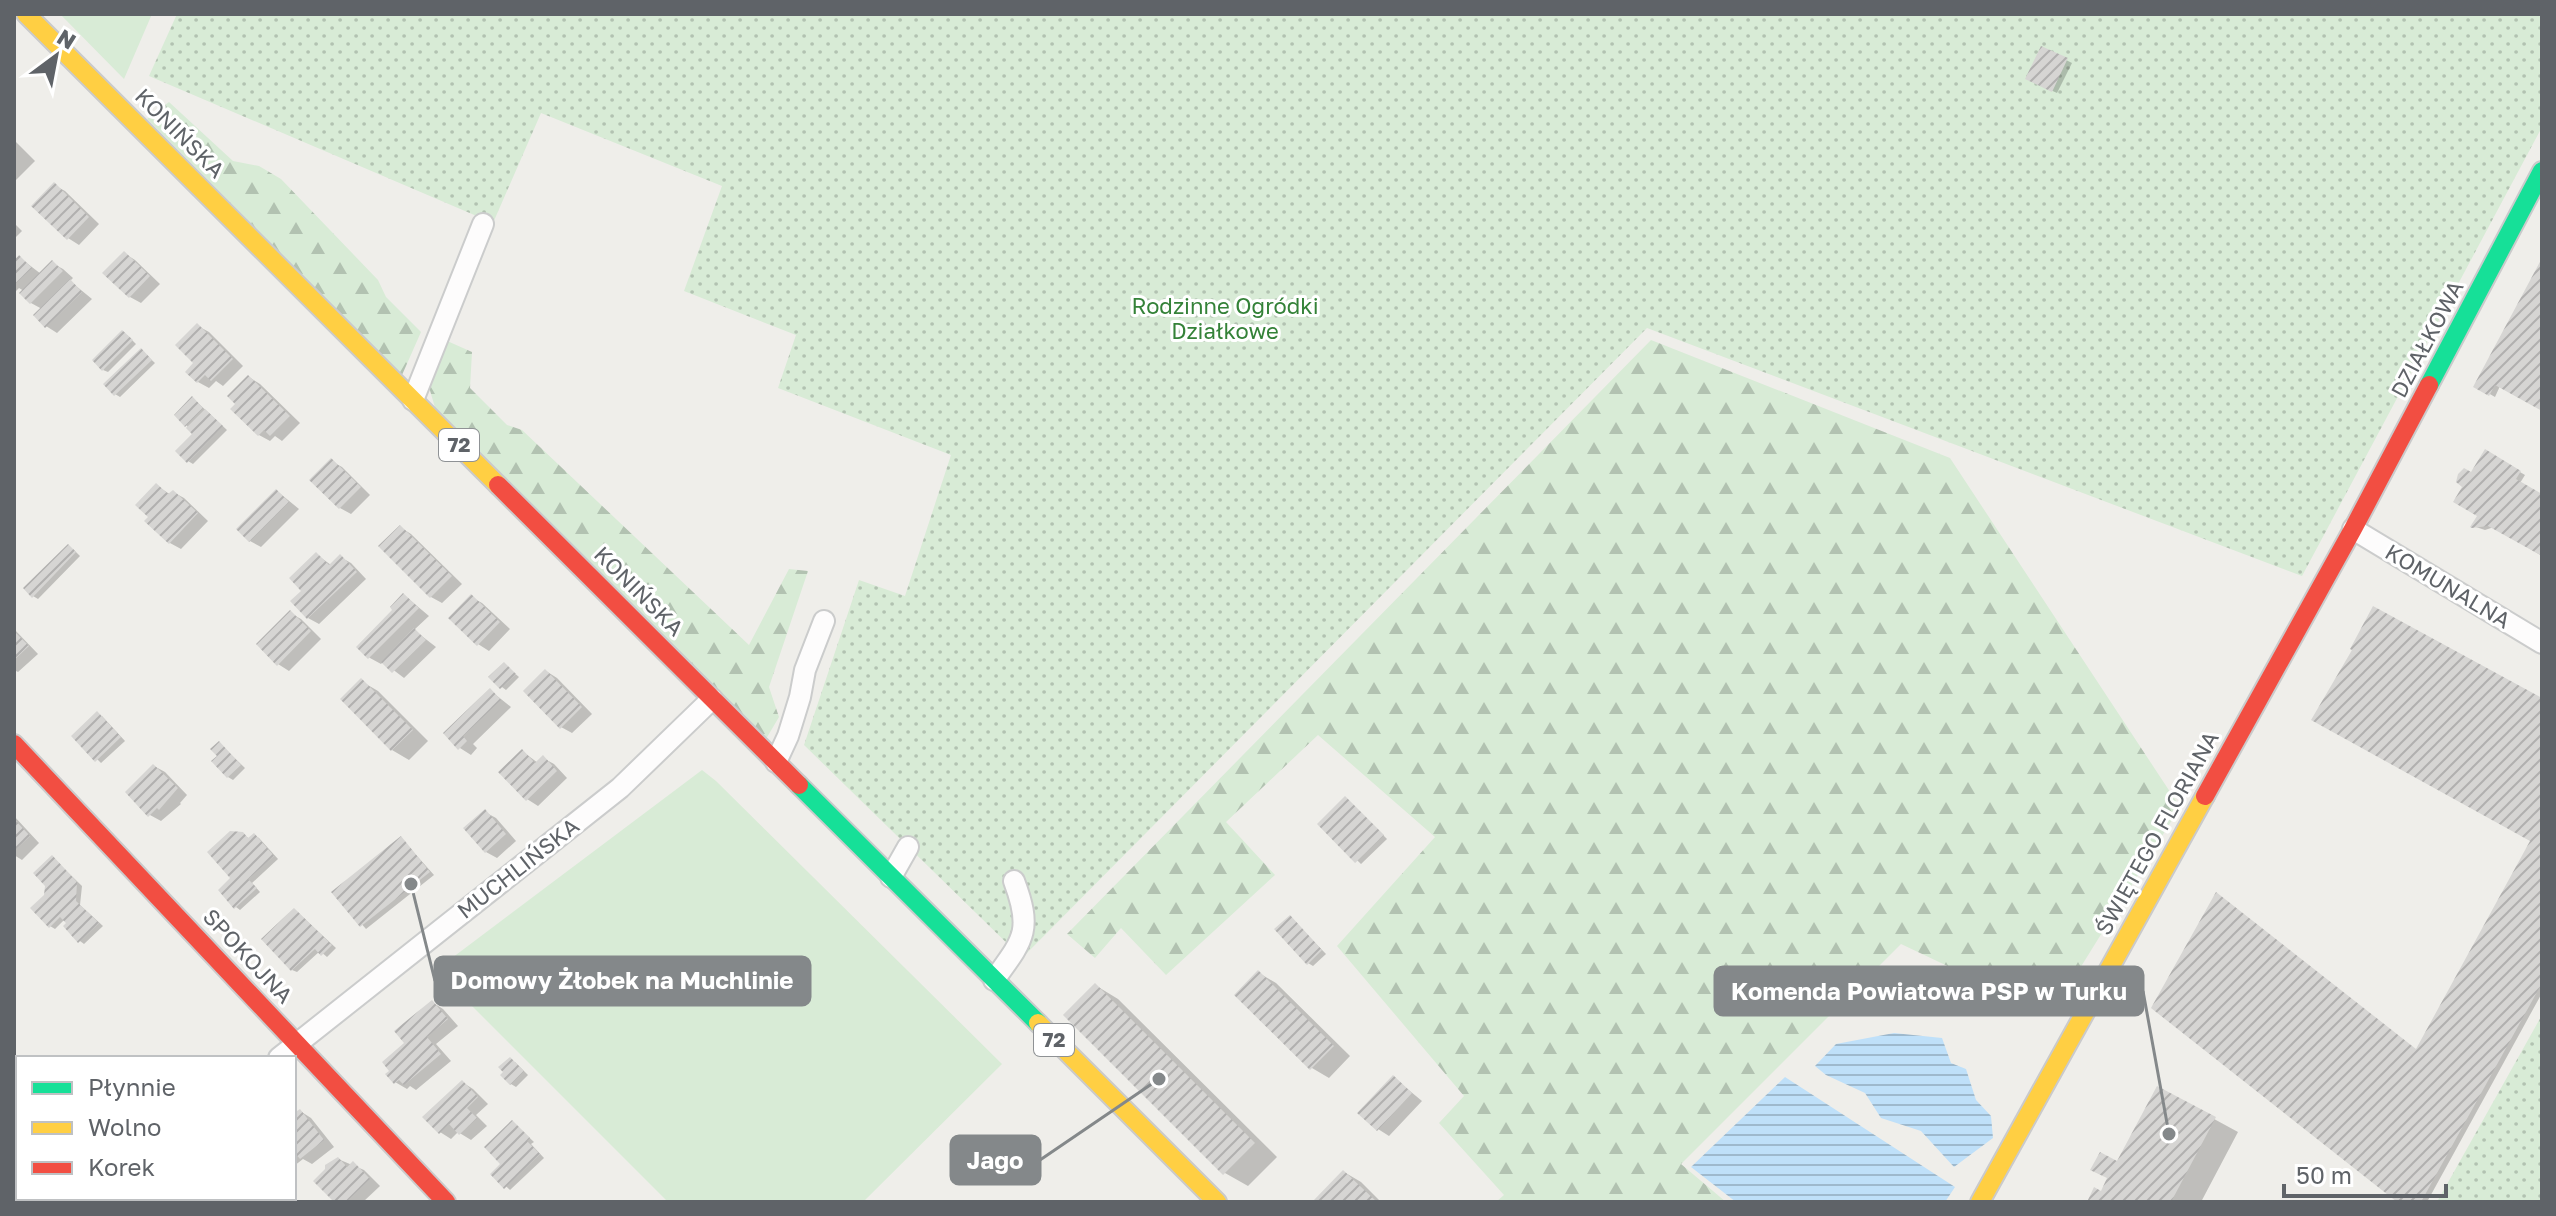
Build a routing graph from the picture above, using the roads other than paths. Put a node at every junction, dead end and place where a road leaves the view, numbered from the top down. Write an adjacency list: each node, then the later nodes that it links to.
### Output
1 (26, 14): 4 (street, KONIŃSKA / 72)
2 (2542, 171): 5 (street, DZIAŁKOWA)
3 (483, 224): 4 (street)
4 (413, 400): 8 (street, KONIŃSKA / 72)
5 (2353, 529): 7 (street, KOMUNALNA); 19 (street, ŚWIĘTEGO FLORIANA)
6 (824, 621): 10 (street)
7 (2542, 643)
8 (712, 699): 10 (street, KONIŃSKA / 72); 15 (street, MUCHLIŃSKA)
9 (14, 744): 15 (street, SPOKOJNA)
10 (776, 762): 12 (street, KONIŃSKA / 72)
11 (908, 847): 12 (street)
12 (891, 877): 14 (street, KONIŃSKA / 72)
13 (1014, 881): 14 (street)
14 (994, 980): 18 (street, KONIŃSKA / 72)
15 (297, 1043): 16 (street, MUCHLIŃSKA); 17 (street, SPOKOJNA)
16 (281, 1056)
17 (446, 1202)
18 (1217, 1202)
19 (1980, 1202)

